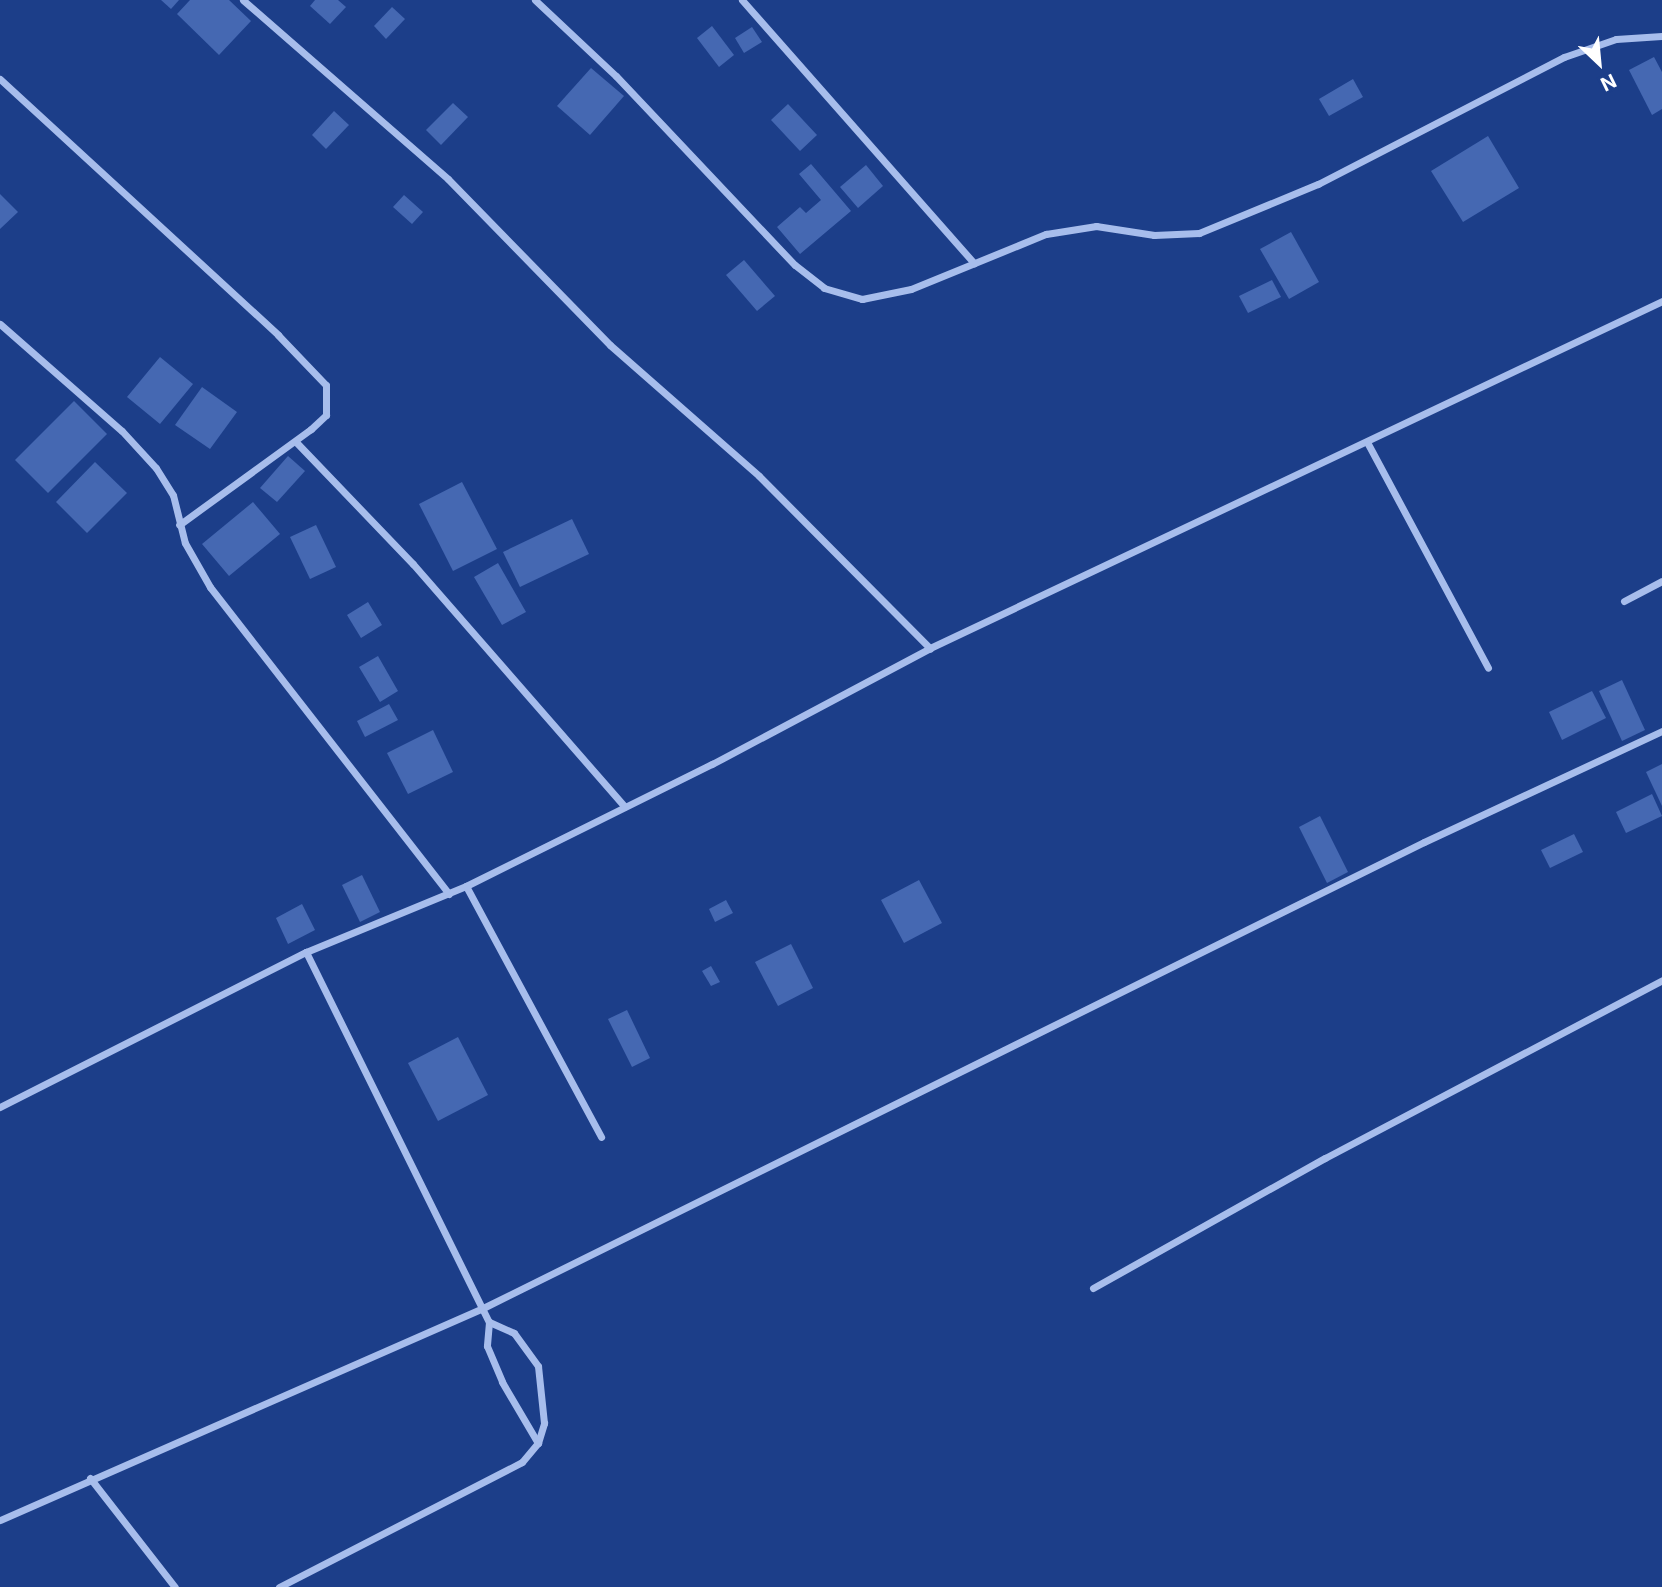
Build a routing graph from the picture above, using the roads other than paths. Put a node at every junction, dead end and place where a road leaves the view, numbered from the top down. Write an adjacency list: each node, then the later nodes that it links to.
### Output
1 (243, 0): 14 (street)
2 (535, 0): 6 (street)
3 (742, 0): 6 (street)
4 (1662, 36): 6 (street)
5 (0, 79): 9 (street)
6 (974, 263)
7 (1662, 301): 10 (street)
8 (0, 324): 11 (street)
9 (296, 442): 11 (street); 17 (street)
10 (1367, 442): 14 (street); 15 (street)
11 (179, 525): 19 (street)
12 (1662, 581): 13 (street)
13 (1624, 601)
14 (930, 648): 17 (street)
15 (1488, 668)
16 (1662, 731): 25 (street)
17 (625, 807): 18 (street)
18 (466, 886): 19 (street); 23 (street)
19 (449, 894): 20 (street)
20 (306, 952): 22 (street); 25 (street)
21 (1662, 979): 24 (street)
22 (0, 1107)
23 (601, 1137)
24 (1093, 1288)
25 (481, 1309): 26 (street); 28 (street)
26 (489, 1322): 27 (street); 27 (street)
27 (538, 1443): 31 (street)
28 (90, 1478): 29 (street); 30 (street)
29 (0, 1520)
30 (176, 1587)
31 (279, 1587)

